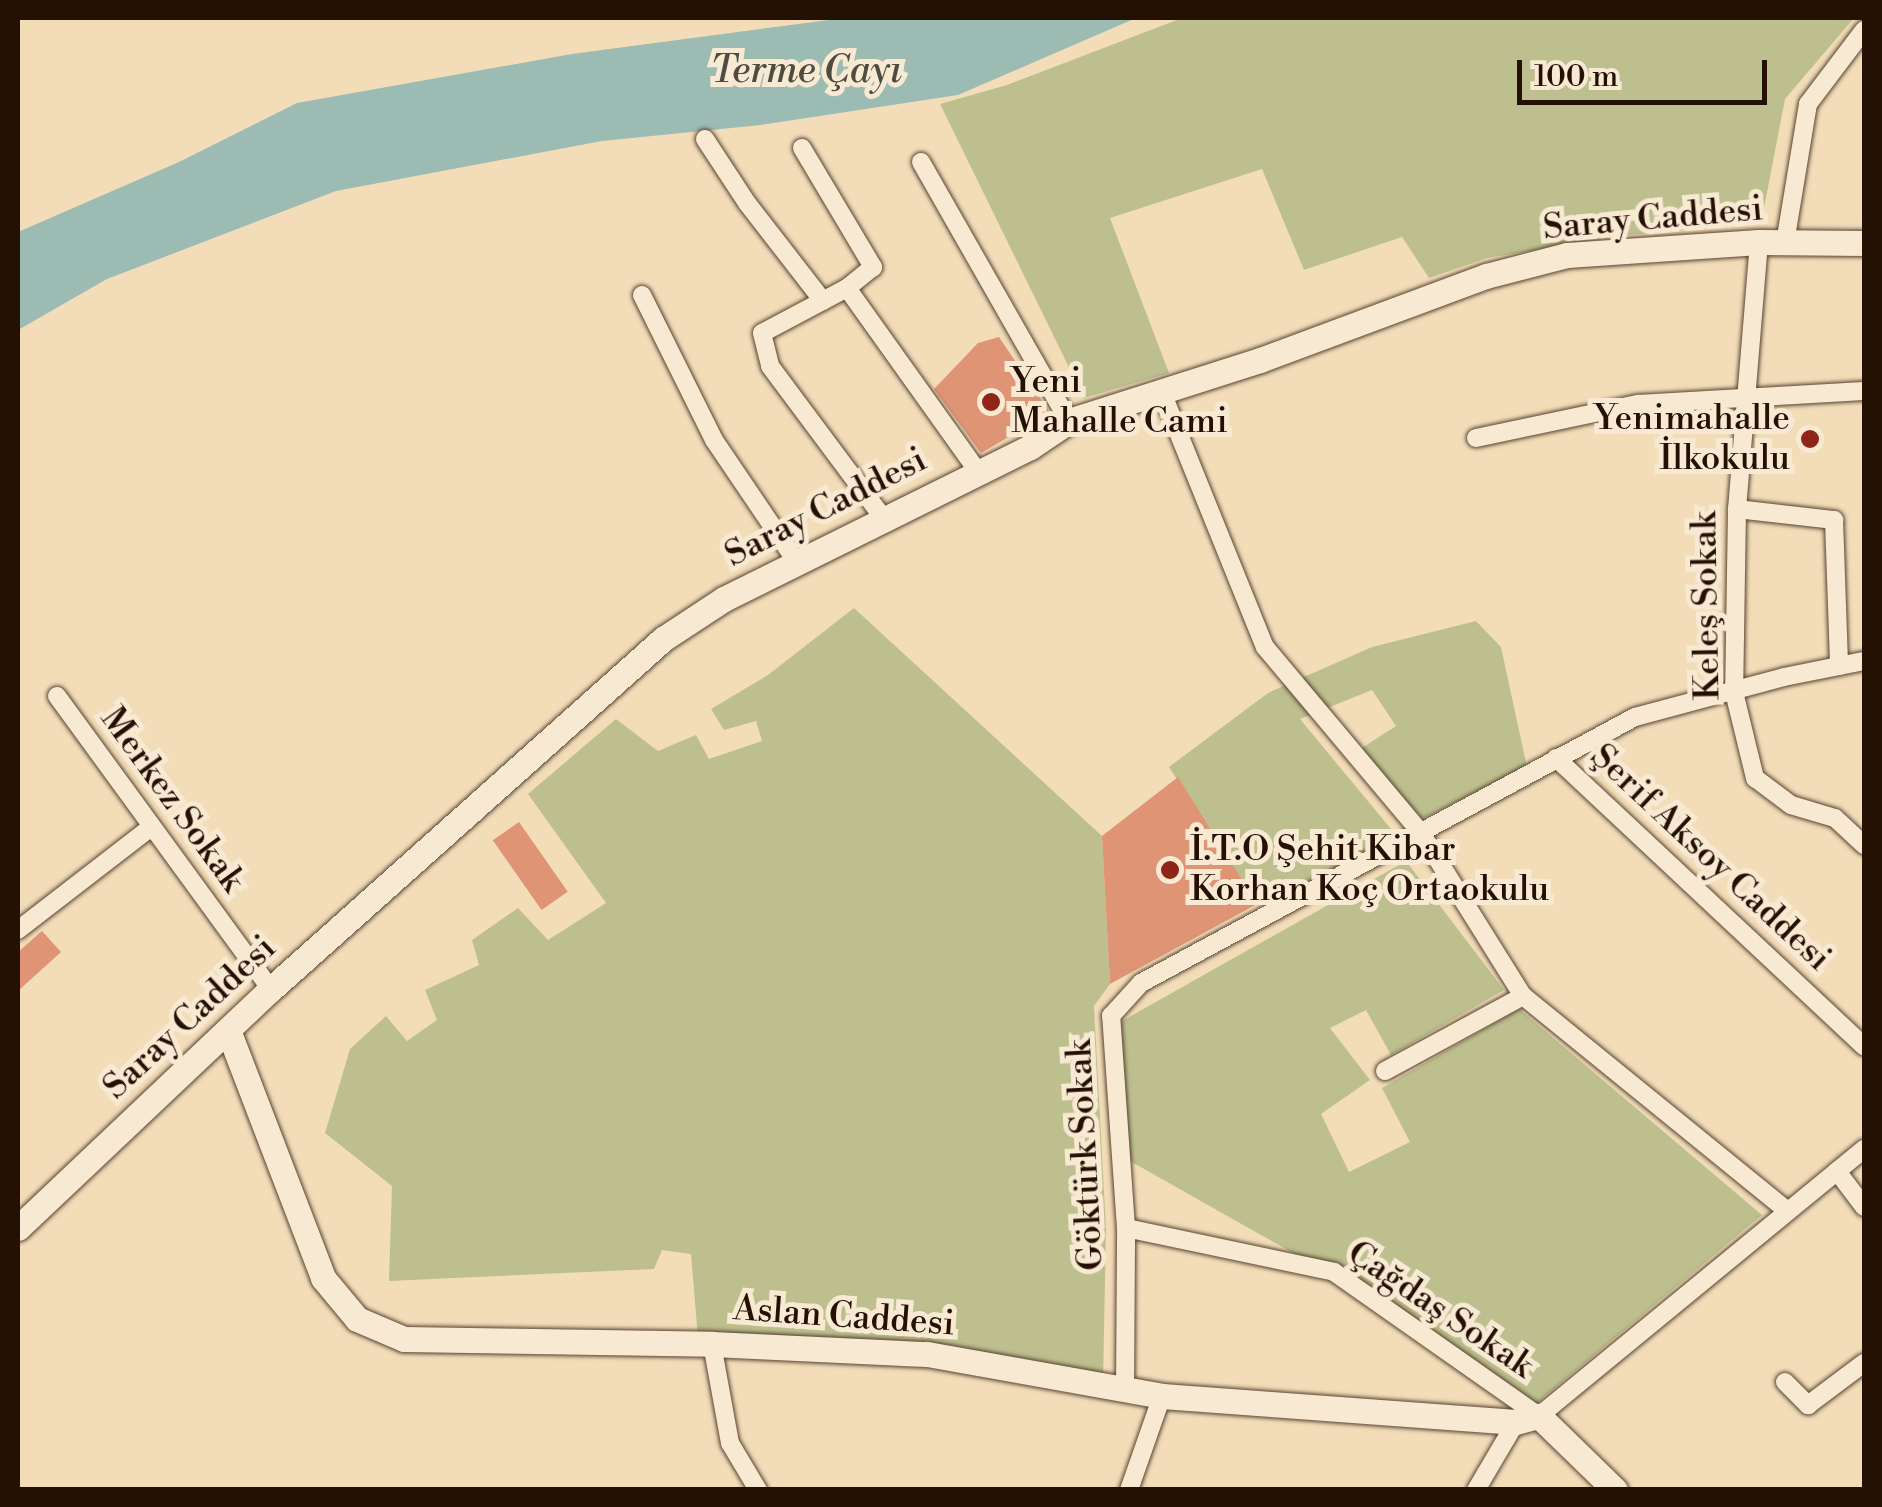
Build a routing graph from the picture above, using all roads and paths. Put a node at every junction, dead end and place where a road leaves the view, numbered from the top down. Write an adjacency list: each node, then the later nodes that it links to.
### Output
1 (1864, 31): 5 (street, Keleş Sokak)
2 (705, 138): 9 (street)
3 (802, 148): 7 (street)
4 (920, 162): 13 (street)
5 (1772, 243): 6 (main road, Saray Caddesi); 10 (main road, Saray Caddesi); 12 (street, Keleş Sokak)
6 (1864, 243)
7 (848, 288): 9 (street); 15 (street)
8 (642, 295): 18 (street)
9 (823, 301): 17 (street)
10 (1160, 390): 13 (main road, Saray Caddesi); 25 (street)
11 (1864, 392): 12 (street)
12 (1745, 396): 14 (street); 16 (street, Keleş Sokak)
13 (1070, 421): 15 (main road, Saray Caddesi)
14 (1476, 438)
15 (977, 470): 17 (main road, Saray Caddesi)
16 (1737, 509): 20 (street); 21 (street, Keleş Sokak)
17 (884, 518): 18 (main road, Saray Caddesi)
18 (798, 564): 28 (main road, Saray Caddesi)
19 (1864, 661): 20 (street, Göktürk Sokak)
20 (1838, 666): 21 (street, Göktürk Sokak)
21 (1734, 692): 23 (street, Göktürk Sokak); 26 (street, Keleş Sokak)
22 (57, 696): 24 (street, Merkez Sokak)
23 (1556, 758): 25 (street, Göktürk Sokak); 31 (street, Şerif Aksoy Caddesi)
24 (150, 828): 27 (street); 28 (street, Merkez Sokak)
25 (1421, 832): 29 (street); 38 (street, Göktürk Sokak)
26 (1864, 845)
27 (18, 930)
28 (271, 989): 30 (main road, Saray Caddesi)
29 (1523, 996): 32 (street); 36 (street)
30 (228, 1030): 37 (main road, Saray Caddesi); 39 (main road, Aslan Caddesi)
31 (1864, 1046)
32 (1385, 1071)
33 (1864, 1150): 34 (street)
34 (1837, 1170): 35 (street); 36 (street)
35 (1864, 1207)
36 (1786, 1210): 44 (street)
37 (18, 1228)
38 (1126, 1228): 42 (street, Göktürk Sokak); 44 (street, Çağdaş Sokak)
39 (712, 1344): 42 (main road, Aslan Caddesi); 45 (street)
40 (1864, 1363): 41 (street)
41 (1785, 1382)
42 (1125, 1388): 43 (main road, Aslan Caddesi)
43 (1162, 1396): 44 (main road, Aslan Caddesi); 46 (street)
44 (1528, 1419): 47 (street); 48 (main road)
45 (758, 1490)
46 (1130, 1490)
47 (1476, 1490)
48 (1614, 1490)

